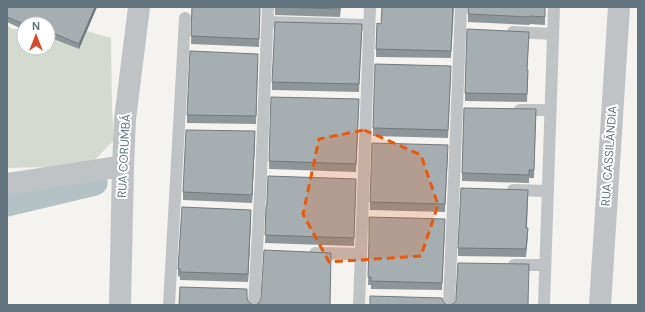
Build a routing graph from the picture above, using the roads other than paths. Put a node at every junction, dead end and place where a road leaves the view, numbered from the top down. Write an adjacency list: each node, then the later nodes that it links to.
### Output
1 (139, 7): 22 (street, RUA CORUMBÁ)
2 (268, 7): 8 (lane)
3 (370, 7): 9 (lane)
4 (461, 7): 37 (lane)
5 (554, 7): 11 (lane)
6 (619, 7): 42 (street, RUA CASSILÂNDIA)
7 (186, 18): 39 (lane)
8 (268, 22): 9 (lane); 13 (lane)
9 (369, 25): 14 (lane)
10 (499, 31): 11 (lane)
11 (553, 34): 17 (lane)
12 (251, 55): 13 (lane)
13 (266, 55): 19 (lane)
14 (368, 64): 15 (lane); 20 (lane)
15 (383, 64)
16 (512, 109): 17 (lane)
17 (551, 110): 25 (lane)
18 (248, 132): 19 (lane)
19 (263, 132): 27 (lane)
20 (365, 143): 21 (lane); 28 (lane)
21 (380, 143)
22 (123, 166): 23 (street); 38 (street, RUA CORUMBÁ)
23 (7, 184)
24 (501, 190): 25 (lane)
25 (548, 192): 33 (lane)
26 (244, 210): 27 (lane)
27 (260, 211): 35 (lane)
28 (362, 217): 29 (lane); 31 (lane)
29 (377, 218)
30 (305, 252): 31 (lane)
31 (361, 254): 36 (lane)
32 (506, 264): 33 (lane)
33 (545, 265): 41 (lane)
34 (240, 290): 35 (lane)
35 (255, 290): 40 (lane)
36 (362, 299)
37 (447, 301)
38 (120, 305)
39 (169, 305)
40 (254, 305)
41 (544, 305)
42 (600, 305)

